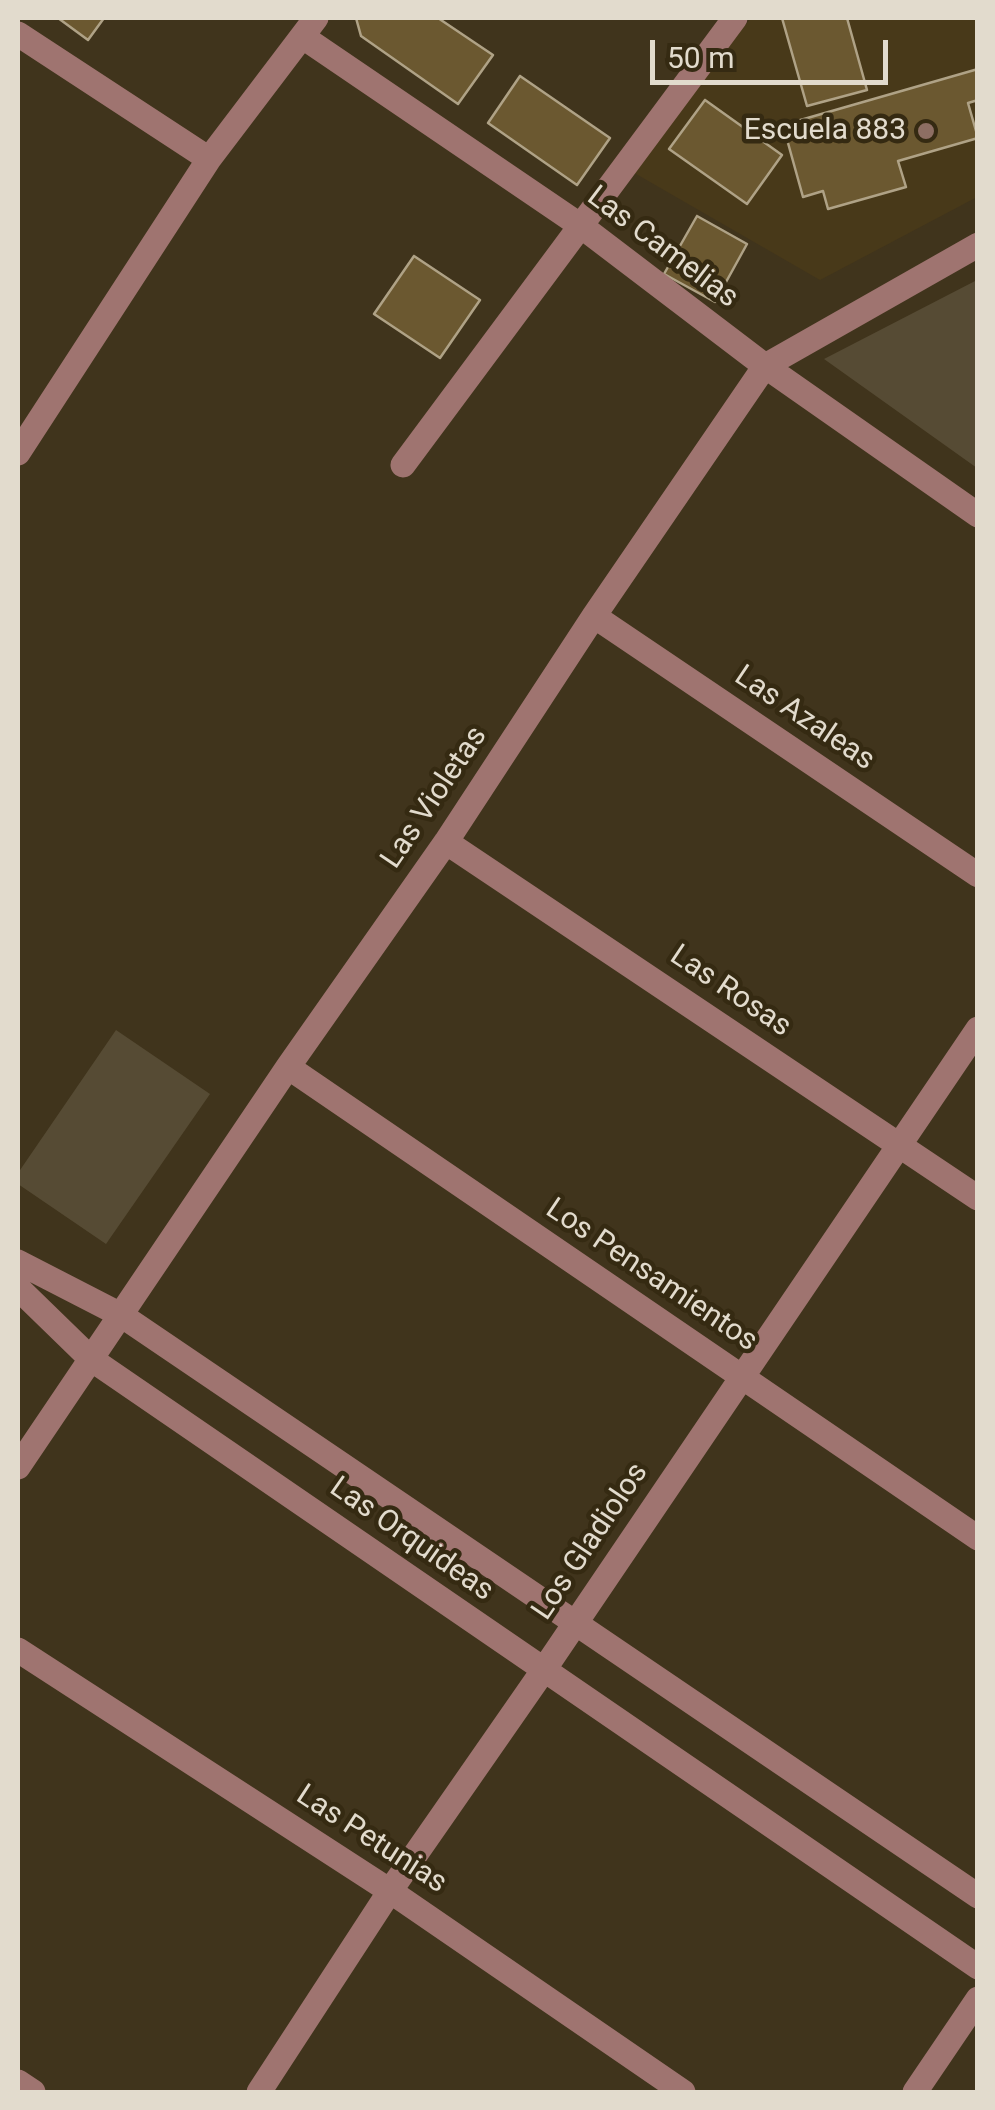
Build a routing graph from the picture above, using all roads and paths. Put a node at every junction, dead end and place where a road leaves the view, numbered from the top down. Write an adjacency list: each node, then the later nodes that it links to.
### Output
1 (735, 18): 5 (street)
2 (309, 28): 4 (street); 5 (street, Las Camelias)
3 (18, 34): 4 (street)
4 (210, 159): 8 (street)
5 (581, 226): 7 (street, Las Camelias); 9 (street)
6 (978, 245): 7 (street, Las Violetas)
7 (765, 366): 10 (street, Las Camelias); 11 (street, Las Violetas)
8 (18, 453)
9 (403, 465)
10 (978, 515)
11 (594, 616): 12 (street, Las Violetas); 13 (street, Las Azaleas)
12 (446, 842): 15 (street, Las Violetas); 16 (street, Las Rosas)
13 (978, 876)
14 (978, 1029): 16 (street, Los Gladiolos)
15 (288, 1067): 20 (street, Las Violetas); 22 (street, Los Pensamientos)
16 (900, 1144): 17 (street, Las Rosas); 22 (street, Los Gladiolos)
17 (978, 1198)
18 (18, 1262): 20 (street, Las Orquideas)
19 (18, 1288): 21 (street, Las Orquideas)
20 (120, 1315): 21 (street, Las Violetas); 25 (street, Las Orquideas)
21 (90, 1359): 23 (street, Las Violetas); 27 (street, Las Orquideas)
22 (742, 1378): 24 (street, Los Pensamientos); 25 (street, Los Gladiolos)
23 (18, 1467)
24 (978, 1538)
25 (574, 1624): 27 (street, Los Gladiolos); 29 (street, Las Orquideas)
26 (18, 1650): 28 (street, Las Petunias)
27 (542, 1671): 28 (street, Los Gladiolos); 30 (street, Las Orquideas)
28 (390, 1891): 34 (street, Los Gladiolos); 35 (street, Las Petunias)
29 (978, 1896)
30 (978, 1968)
31 (978, 1999): 36 (street)
32 (18, 2082): 33 (street)
33 (33, 2092)
34 (259, 2092)
35 (683, 2092)
36 (915, 2092)

